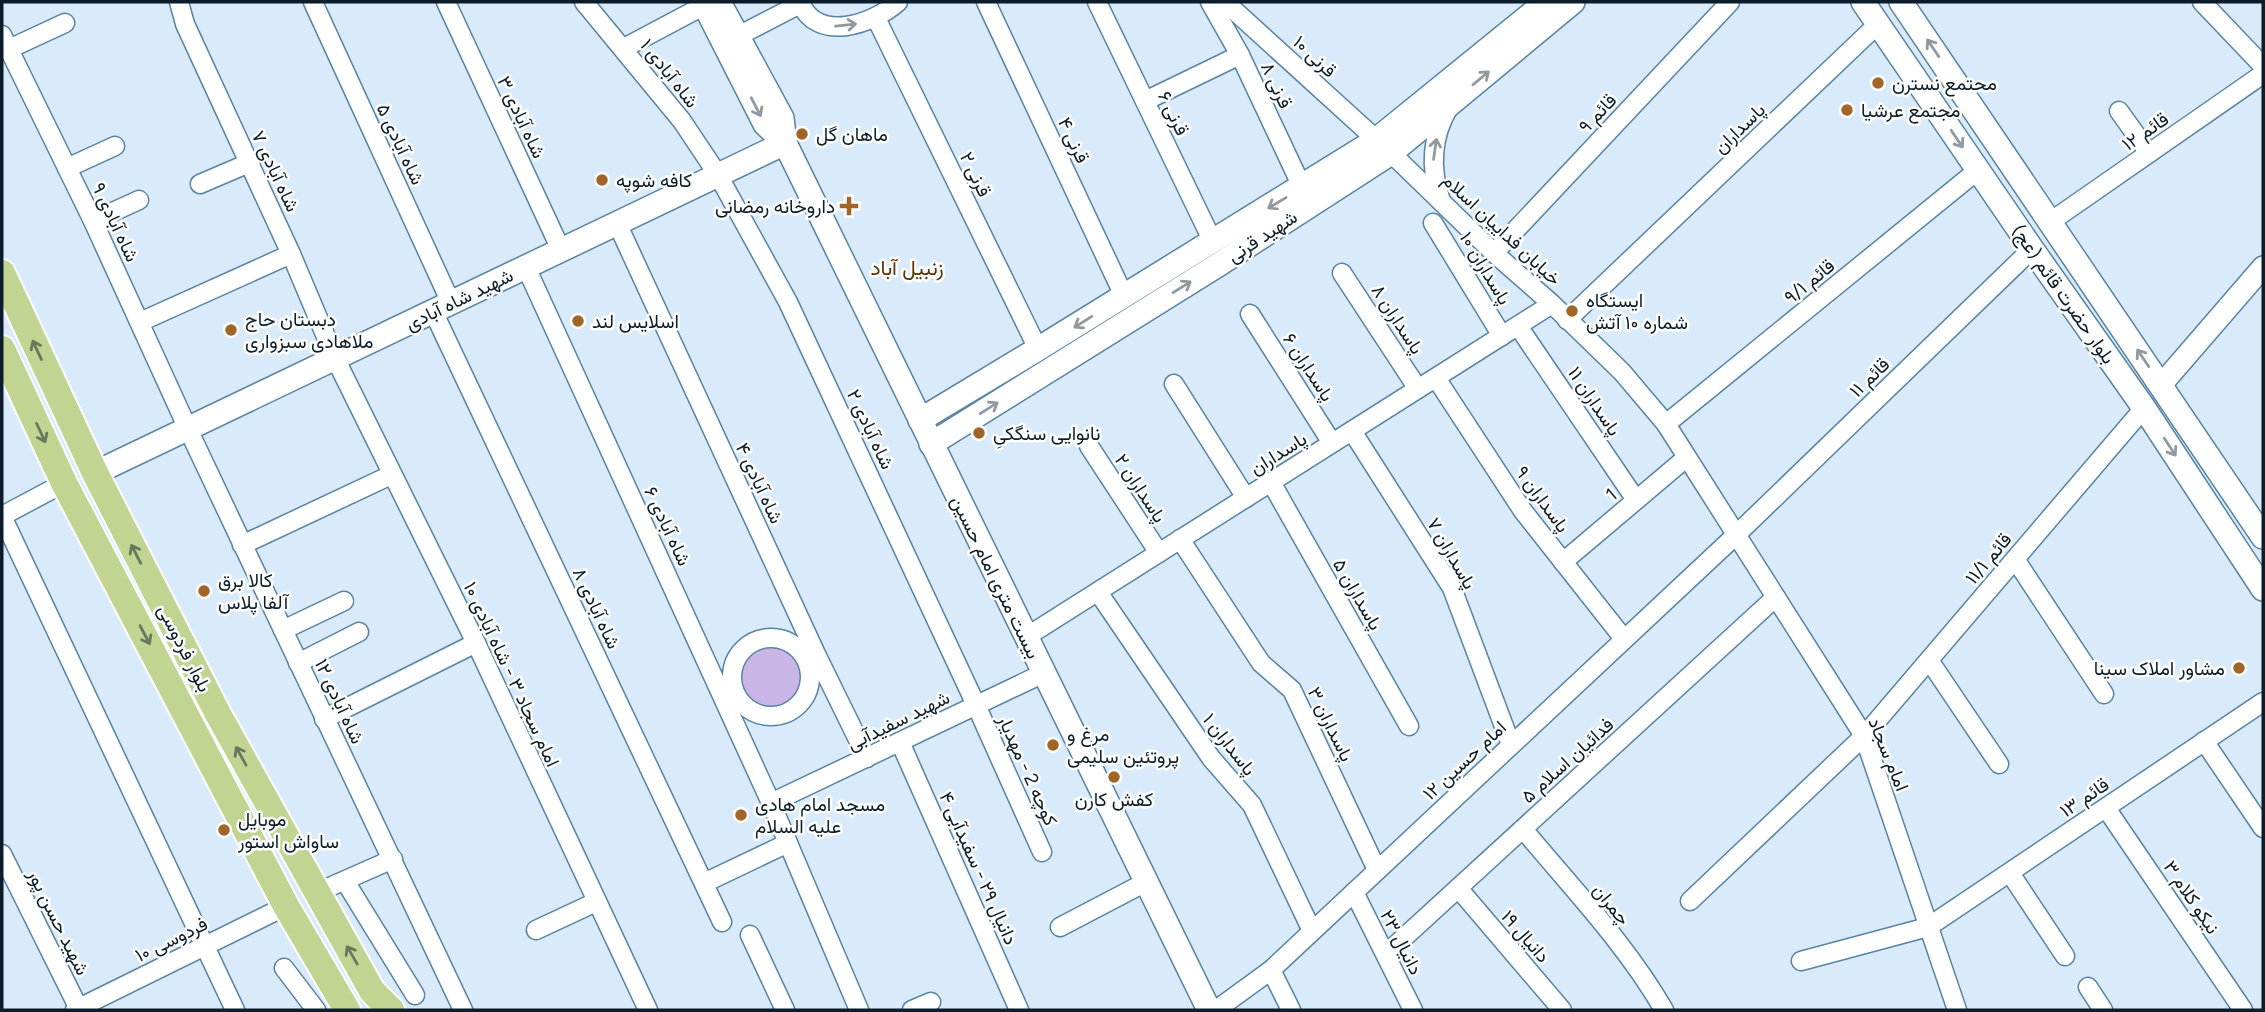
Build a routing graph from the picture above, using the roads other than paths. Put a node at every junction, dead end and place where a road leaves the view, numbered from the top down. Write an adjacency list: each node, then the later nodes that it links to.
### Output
1 (179, 2): 34 (street, شاه آبادی ۷)
2 (313, 2): 57 (street, شاه آبادی ۵)
3 (446, 2): 48 (street, شاه آبادی ۳)
4 (584, 2): 23 (street, شاه آبادی ۱)
5 (898, 2): 18 (street)
6 (986, 2): 55 (street, قرنی ۴)
7 (1097, 2): 28 (street, قرنی ۶)
8 (1210, 2): 24 (street, قرنی ۸)
9 (1225, 2): 32 (street, قرنی ۱۰)
10 (1546, 2): 32 (main road, شهید قرنی)
11 (1573, 2): 27 (main road, شهید قرنی, one-way to 11)
12 (1730, 2): 49 (street, قائم ۹)
13 (1863, 2): 20 (main road, بلوار حضرت قائم (عج))
14 (1901, 2): 43 (main road, بلوار حضرت قائم (عج), one-way to 14)
15 (2202, 2): 25 (street)
16 (709, 3): 21 (main road, بیست متری امام حسین); 23 (street); 30 (main road, بیست متری امام حسین, one-way to 30)
17 (800, 3): 18 (street, one-way to 18); 21 (street)
18 (876, 18): 64 (street, قرنی ۲)
19 (65, 23): 22 (street)
20 (1878, 24): 36 (main road, بلوار حضرت قائم (عج), one-way to 36); 59 (street, پاسداران)
21 (737, 37): 30 (main road, بیست متری امام حسین)
22 (5, 42): 35 (street, شاه آبادی ۹)
23 (624, 48): 37 (street, شاه آبادی ۱)
24 (1240, 55): 28 (street); 39 (street, قرنی ۸)
25 (2263, 66)
26 (2263, 74): 33 (street, قائم ۱۲)
27 (1454, 100): 32 (main road, شهید قرنی); 41 (street, one-way to 27)
28 (1145, 101): 46 (street, قرنی ۶)
29 (2119, 111): 33 (street)
30 (785, 143): 37 (main road, شهید شاه آبادی); 71 (main road, بیست متری امام حسین)
31 (115, 146): 35 (street)
32 (1383, 147): 39 (main road, شهید قرنی); 41 (street, خیابان فداییان اسلام); 76 (main road, شهید قرنی, one-way to 32)
33 (2150, 153): 43 (street, قائم ۱۲)
34 (249, 163): 38 (street); 50 (street, شاه آبادی ۷)
35 (67, 168): 42 (street, شاه آبادی ۹)
36 (1978, 170): 47 (main road, بلوار حضرت قائم (عج)); 72 (street, قائم ۹/۱)
37 (718, 175): 44 (main road, شهید شاه آبادی); 109 (street, شاه آبادی ۲)
38 (200, 184)
39 (1302, 187): 46 (main road, شهید قرنی, one-way to 46)
40 (139, 200): 42 (street)
41 (1441, 201): 49 (street, خیابان فداییان اسلام)
42 (93, 221): 60 (street, شاه آبادی ۹)
43 (2050, 222): 68 (main road, بلوار حضرت قائم (عج), one-way to 43)
44 (617, 223): 48 (main road, شهید شاه آبادی); 102 (street, شاه آبادی ۴)
45 (1433, 223): 62 (street, پاسداران ۱۰)
46 (1213, 242): 55 (main road, شهید قرنی)
47 (2032, 249): 70 (main road, بلوار حضرت قائم (عج)); 86 (street, قائم ۱۱)
48 (561, 250): 51 (main road, شهید شاه آبادی)
49 (1494, 253): 56 (street, خیابان فداییان اسلام)
50 (291, 254): 60 (street); 65 (street, شاه آبادی ۷)
51 (526, 267): 57 (main road, شهید شاه آبادی); 106 (street, شاه آبادی ۶)
52 (2263, 267): 68 (street)
53 (1342, 273): 69 (street, پاسداران ۸)
54 (2, 274): 79 (main road, بلوار فردوسی, one-way to 54)
55 (1124, 296): 64 (main road, شهید قرنی, one-way to 64)
56 (1552, 304): 59 (street, خیابان فداییان اسلام); 61 (street, پاسداران)
57 (442, 307): 65 (main road, شهید شاه آبادی); 130 (street, شاه آبادی ۸)
58 (1250, 314): 75 (street, پاسداران ۶)
59 (1567, 320): 72 (street, خیابان فداییان اسلام)
60 (140, 322): 73 (street, شاه آبادی ۹)
61 (1518, 326): 62 (street, پاسداران); 84 (street, پاسداران ۱۱)
62 (1502, 335): 66 (street, پاسداران)
63 (2, 349): 82 (main road, بلوار فردوسی, one-way to 82)
64 (1038, 349): 71 (main road, شهید قرنی)
65 (335, 358): 73 (main road, شهید شاه آبادی); 80 (street, امام سجاد ۳ - شاه آبادی ۱۰)
66 (1436, 378): 69 (street, پاسداران); 92 (street, پاسداران ۹)
67 (1174, 384): 83 (street)
68 (2161, 385): 70 (main road); 87 (main road, بلوار حضرت قائم (عج))
69 (1418, 389): 74 (street, پاسداران)
70 (2144, 408): 91 (street, قائم ۱۱/۱); 93 (main road, بلوار حضرت قائم (عج), one-way to 93)
71 (920, 420): 76 (main road, بیست متری امام حسین)
72 (1666, 424): 78 (street, خیابان فداییان اسلام)
73 (188, 429): 79 (main road, شهید شاه آبادی); 89 (street, شاه آبادی ۱۲)
74 (1352, 431): 75 (street, پاسداران); 115 (street, پاسداران ۷)
75 (1332, 443): 81 (street, پاسداران)
76 (932, 444): 99 (main road, بیست متری امام حسین)
77 (1089, 446): 90 (street, پاسداران ۲)
78 (1686, 458): 84 (street, 1); 86 (street, خیابان فداییان اسلام)
79 (95, 473): 133 (main road, بلوار فردوسی, one-way to 79)
80 (391, 475): 89 (street); 101 (street, امام سجاد ۳ - شاه آبادی ۱۰)
81 (1271, 482): 83 (street, پاسداران); 111 (street, پاسداران ۵)
82 (64, 483): 85 (street); 136 (main road, بلوار فردوسی, one-way to 136)
83 (1247, 498): 88 (street, پاسداران)
84 (1636, 500): 92 (street, 1)
85 (2, 516): 143 (street)
86 (1735, 535): 95 (street, امام سجاد); 100 (street, امام حسین ۱۲)
87 (2263, 537)
88 (1180, 540): 90 (street, پاسداران); 126 (street, پاسداران ۳)
89 (242, 545): 97 (street, شاه آبادی ۱۲)
90 (1159, 553): 94 (street, پاسداران)
91 (2015, 559): 103 (street, قائم ۱۱/۱); 107 (street)
92 (1563, 562): 100 (street, پاسداران ۹)
93 (2263, 589)
94 (1098, 592): 99 (street, پاسداران); 141 (street, پاسداران ۱)
95 (1776, 597): 112 (street, امام سجاد); 121 (street, فدائیان اسلام ۵)
96 (344, 601): 97 (street)
97 (283, 630): 104 (street, شاه آبادی ۱۲)
98 (359, 632): 104 (street)
99 (1026, 637): 105 (main road, بیست متری امام حسین)
100 (1625, 639): 115 (street, امام حسین ۱۲)
101 (475, 643): 110 (street); 135 (street, امام سجاد ۳ - شاه آبادی ۱۰)
102 (811, 656): 106 (street); 106 (street); 116 (street, شاه آبادی ۴)
103 (1929, 660): 112 (street, قائم ۱۱/۱); 117 (street)
104 (298, 663): 110 (street, شاه آبادی ۱۲)
105 (1044, 673): 109 (street, شهید سفیدآبی); 129 (main road, بیست متری امام حسین)
106 (728, 694): 118 (street, شاه آبادی ۶)
107 (2104, 695)
108 (2263, 702): 113 (street, قائم ۱۳)
109 (976, 705): 114 (street, شهید سفیدآبی); 123 (street, کوچه 2 - مهدیار)
110 (324, 719): 125 (street, شاه آبادی ۱۲)
111 (1409, 726)
112 (1864, 736): 134 (street, قائم ۱۱/۱); 139 (street, امام سجاد)
113 (2204, 741): 119 (street, قائم ۱۳); 120 (street)
114 (900, 742): 116 (street, شهید سفیدآبی); 162 (street, دانیال ۲۹ - سفیدآبی ۴)
115 (1511, 745): 126 (street, امام حسین ۱۲)
116 (867, 758): 118 (street, شهید سفیدآبی)
117 (1999, 764)
118 (771, 803): 122 (street, شاه آبادی ۶)
119 (2106, 808): 127 (street, قائم ۱۳); 171 (street, نیکو کلام ۳)
120 (2263, 828)
121 (1523, 829): 131 (street, فدائیان اسلام ۵); 168 (street, چمران)
122 (788, 843): 130 (street); 160 (street, شاه آبادی ۶)
123 (1042, 852)
124 (2, 853): 152 (street, شهید حسن پور)
125 (393, 859): 128 (street); 157 (street, شاه آبادی ۱۲)
126 (1377, 870): 132 (street, امام حسین ۱۲)
127 (2010, 873): 139 (street, قائم ۱۳); 145 (street)
128 (345, 881): 133 (street); 150 (street)
129 (1146, 882): 138 (street); 163 (main road, بیست متری امام حسین)
130 (704, 883): 137 (street, شاه آبادی ۸)
131 (1458, 888): 144 (street, فدائیان اسلام ۵); 167 (street, دانیال ۱۹)
132 (1354, 892): 141 (street, امام حسین ۱۲); 144 (street, دانیال ۲۳)
133 (316, 893): 156 (main road, بلوار فردوسی, one-way to 133)
134 (1690, 901)
135 (596, 902): 140 (street); 158 (street, امام سجاد ۳ - شاه آبادی ۱۰)
136 (286, 906): 143 (street, فردوسی ۱۰); 155 (main road, بلوار فردوسی)
137 (722, 922)
138 (1060, 927)
139 (1928, 927): 146 (street, قائم ۱۳); 169 (street, امام سجاد)
140 (536, 930)
141 (1312, 931): 148 (street, امام حسین ۱۲)
142 (750, 935): 159 (street)
143 (203, 947): 152 (street, فردوسی ۱۰); 153 (street)
144 (1386, 954): 166 (street, دانیال ۲۳)
145 (2065, 956)
146 (1801, 961)
147 (284, 968): 154 (street)
148 (1271, 970): 164 (street, امام حسین ۱۲); 165 (street)
149 (2088, 987): 170 (street)
150 (415, 995)
151 (931, 1002): 161 (street)
152 (77, 1009)
153 (235, 1010)
154 (316, 1010)
155 (347, 1010)
156 (391, 1010)
157 (463, 1010)
158 (648, 1010)
159 (785, 1010)
160 (859, 1010)
161 (912, 1010)
162 (1019, 1010)
163 (1209, 1010)
164 (1216, 1010)
165 (1291, 1010)
166 (1413, 1010)
167 (1562, 1010)
168 (1664, 1010)
169 (1957, 1010)
170 (2104, 1010)
171 (2243, 1010)

